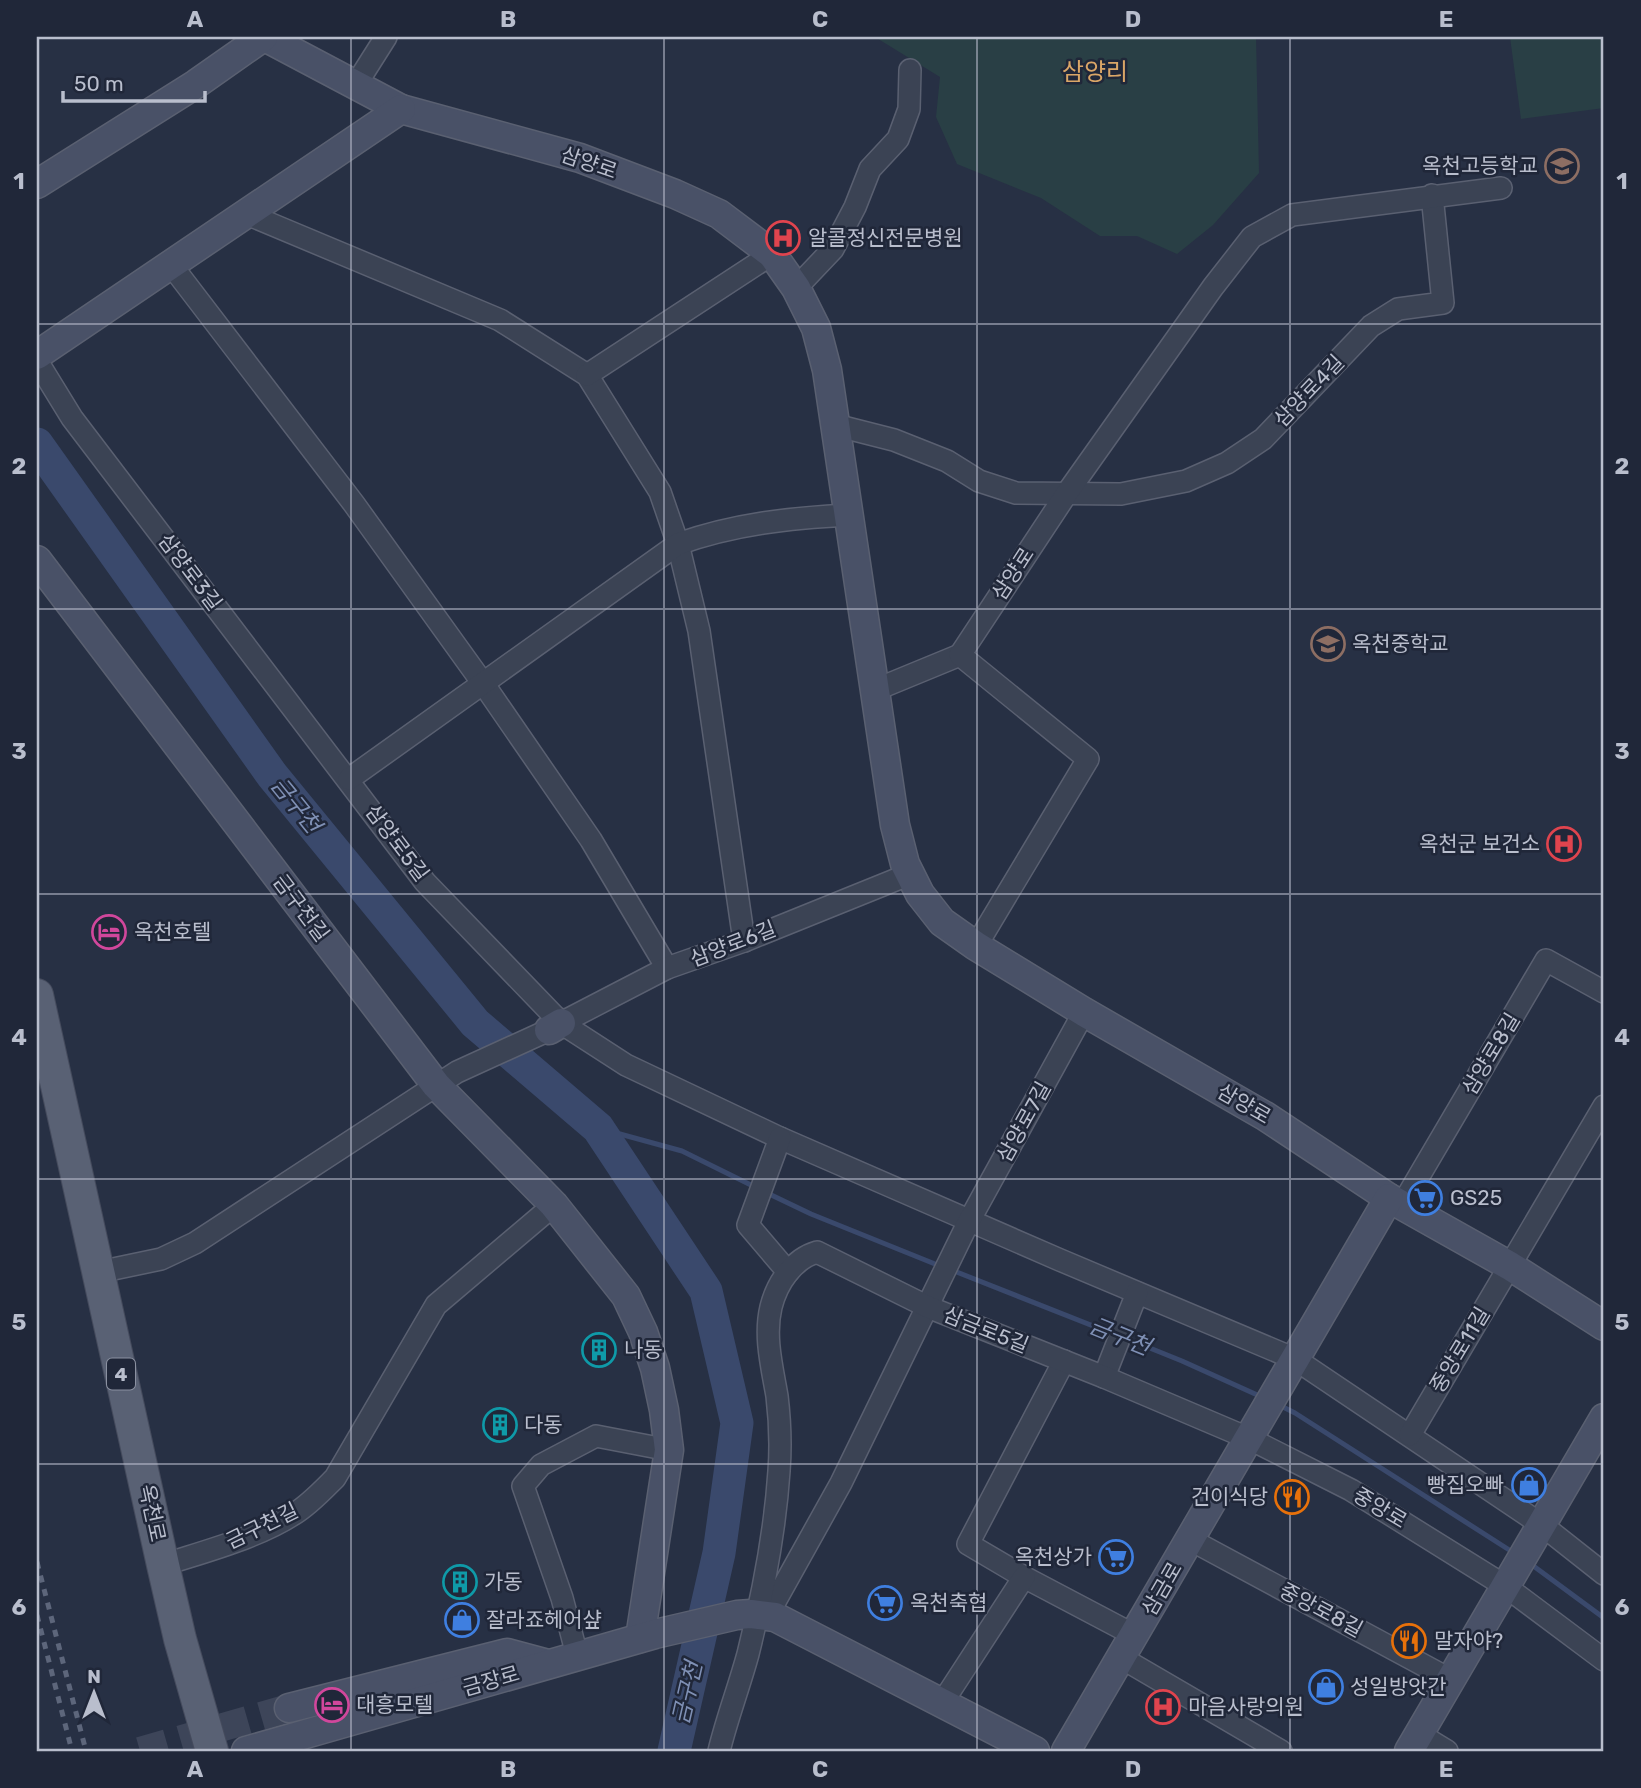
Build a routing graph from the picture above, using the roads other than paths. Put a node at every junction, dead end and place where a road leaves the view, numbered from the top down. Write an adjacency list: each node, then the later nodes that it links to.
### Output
1 (264, 37): 4 (street, 삼양로); 6 (street)
2 (386, 37): 4 (street)
3 (910, 70): 12 (street)
4 (355, 86): 5 (street, 삼양로)
5 (401, 109): 9 (street); 10 (street, 삼양로)
6 (37, 184)
7 (1501, 188): 8 (street)
8 (1432, 195): 17 (street); 17 (street, 삼양로4길)
9 (247, 214): 11 (street); 15 (street)
10 (772, 254): 12 (street, 삼양로); 15 (street)
11 (172, 265): 13 (street); 24 (street)
12 (796, 288): 16 (street, 삼양로)
13 (37, 355)
14 (37, 361): 26 (street, 삼양로3길)
15 (587, 375): 19 (street)
16 (835, 425): 17 (street, 삼양로4길); 18 (street, 삼양로)
17 (1066, 493): 23 (street, 삼양로)
18 (849, 515): 19 (street); 25 (street, 삼양로)
19 (678, 544): 24 (street); 28 (street)
20 (37, 560): 22 (street, 금구천길)
21 (37, 575): 22 (street)
22 (65, 596): 35 (street, 금구천길)
23 (960, 654): 25 (street); 29 (street)
24 (483, 684): 26 (street); 30 (street)
25 (875, 690): 27 (street, 삼양로)
26 (349, 779): 34 (street, 삼양로5길)
27 (910, 874): 28 (street, 삼양로6길); 29 (street, 삼양로)
28 (744, 941): 30 (street, 삼양로6길)
29 (976, 946): 33 (street, 삼양로)
30 (667, 968): 34 (street, 삼양로6길)
31 (1604, 992): 38 (street, 삼양로8길)
32 (37, 995): 42 (main road, 옥천로 / 4)
33 (1084, 1012): 38 (street, 삼양로); 40 (street, 삼양로7길)
34 (555, 1027): 35 (street, 삼양로6길); 37 (street, 삼양로5길)
35 (446, 1078): 39 (street, 금구천길); 42 (street)
36 (1604, 1106): 41 (street)
37 (780, 1138): 40 (street, 삼양로5길); 43 (street)
38 (1395, 1201): 41 (street, 삼양로); 48 (street)
39 (554, 1205): 53 (street, 금구천길); 56 (street, 금구천길)
40 (967, 1226): 44 (street, 삼양로5길); 45 (street, 삼양로7길)
41 (1510, 1266): 46 (street, 삼양로); 52 (street, 중앙로11길)
42 (99, 1272): 56 (main road, 옥천로 / 4)
43 (788, 1272): 45 (street); 60 (street)
44 (1138, 1293): 48 (street, 삼양로5길); 49 (street)
45 (931, 1302): 47 (street, 삼금로5길); 60 (street, 삼금로5길)
46 (1604, 1326)
47 (1064, 1361): 49 (street, 삼금로5길); 58 (street)
48 (1292, 1363): 51 (street, 삼금로); 52 (street)
49 (1104, 1377): 51 (street, 삼금로5길)
50 (1604, 1418): 54 (street)
51 (1253, 1433): 55 (street, 삼금로); 59 (street, 중앙로)
52 (1410, 1434): 54 (street)
53 (669, 1450): 61 (street, 금구천길); 63 (street)
54 (1542, 1525): 57 (street); 59 (street)
55 (1191, 1540): 62 (street, 삼금로); 66 (street, 중앙로8길)
56 (163, 1565): 71 (main road, 옥천로 / 4)
57 (1604, 1574)
58 (1024, 1577): 62 (street); 67 (street)
59 (1510, 1578): 64 (street, 중앙로); 66 (street)
60 (753, 1615): 61 (street, 금장로); 67 (street); 72 (street)
61 (647, 1636): 63 (street, 금장로)
62 (1127, 1646): 74 (street, 삼금로); 75 (street)
63 (577, 1656): 65 (street, 금장로)
64 (1604, 1660)
65 (548, 1664): 68 (street); 70 (street, 금장로)
66 (1451, 1680): 69 (street)
67 (942, 1703): 73 (street)
68 (289, 1708)
69 (1414, 1743): 76 (street)
70 (254, 1750)
71 (212, 1751)
72 (719, 1751)
73 (1035, 1751)
74 (1066, 1751)
75 (1281, 1751)
76 (1447, 1751)

